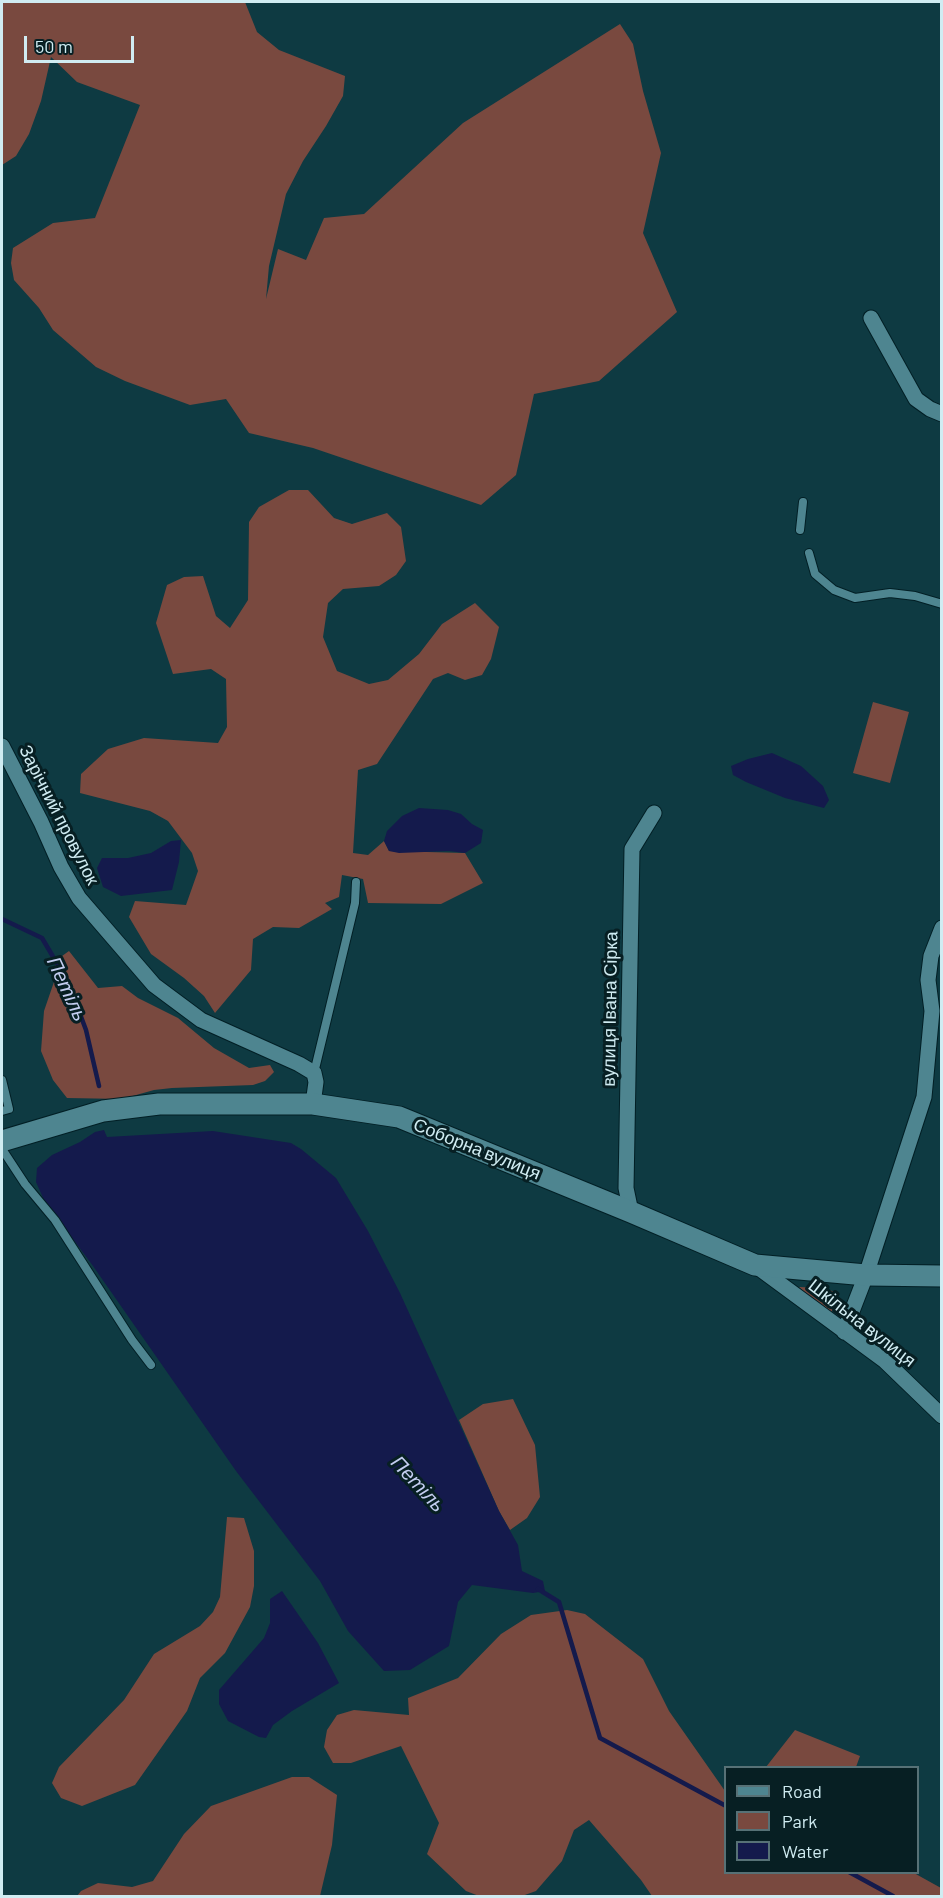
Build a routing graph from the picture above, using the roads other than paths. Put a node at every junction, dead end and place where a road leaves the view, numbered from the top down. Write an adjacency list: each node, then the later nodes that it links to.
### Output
1 (871, 318): 2 (street)
2 (942, 414)
3 (803, 502): 4 (lane)
4 (800, 530)
5 (809, 553): 6 (lane)
6 (942, 604)
7 (2, 746): 13 (street, Зарічний провулок)
8 (654, 813): 19 (street, вулиця Івана Сірка)
9 (356, 882): 13 (lane)
10 (942, 928): 12 (street)
11 (942, 986): 12 (street)
12 (932, 1011): 21 (street)
13 (314, 1073): 15 (street)
14 (2, 1080): 16 (lane)
15 (313, 1104): 17 (street, Соборна вулиця); 19 (street, Соборна вулиця)
16 (2, 1111)
17 (2, 1142)
18 (2, 1149): 24 (lane)
19 (631, 1212): 20 (street, Соборна вулиця)
20 (755, 1265): 21 (street, Соборна вулиця); 23 (street, Шкільна вулиця)
21 (866, 1275): 22 (street, Соборна вулиця); 23 (street)
22 (942, 1276)
23 (844, 1332): 25 (street, Шкільна вулиця)
24 (151, 1365)
25 (942, 1416)

